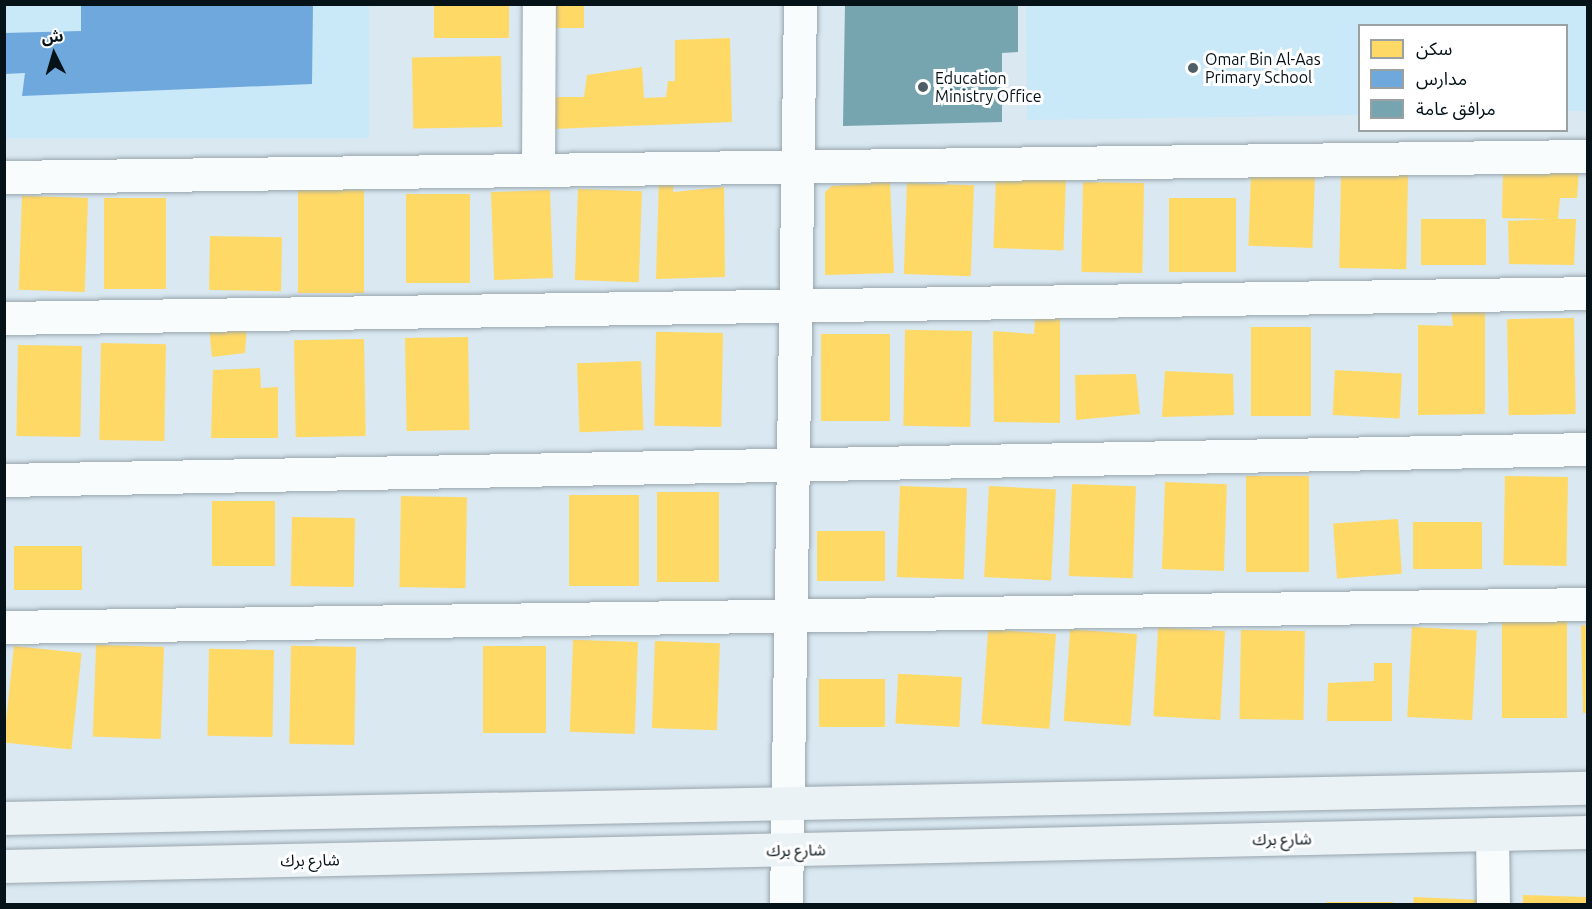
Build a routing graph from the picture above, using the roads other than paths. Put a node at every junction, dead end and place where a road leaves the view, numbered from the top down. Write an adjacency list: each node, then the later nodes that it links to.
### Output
1 (539, 4): 5 (street)
2 (800, 4): 4 (street)
3 (1587, 156): 4 (street)
4 (798, 164): 5 (street); 8 (street)
5 (538, 169): 6 (street)
6 (4, 177)
7 (1587, 293): 8 (street)
8 (795, 306): 9 (street); 11 (street)
9 (4, 318)
10 (1587, 449): 11 (street)
11 (793, 465): 12 (street); 14 (street)
12 (4, 480)
13 (1587, 604): 14 (street)
14 (791, 615): 15 (street); 17 (street)
15 (4, 627)
16 (1587, 788): 17 (main road)
17 (787, 803): 18 (main road); 21 (street)
18 (4, 818)
19 (1587, 832): 20 (main road, شارع برك)
20 (1492, 834): 21 (main road, شارع برك); 24 (street)
21 (787, 850): 22 (main road, شارع برك); 23 (street)
22 (4, 866)
23 (786, 904)
24 (1493, 904)

